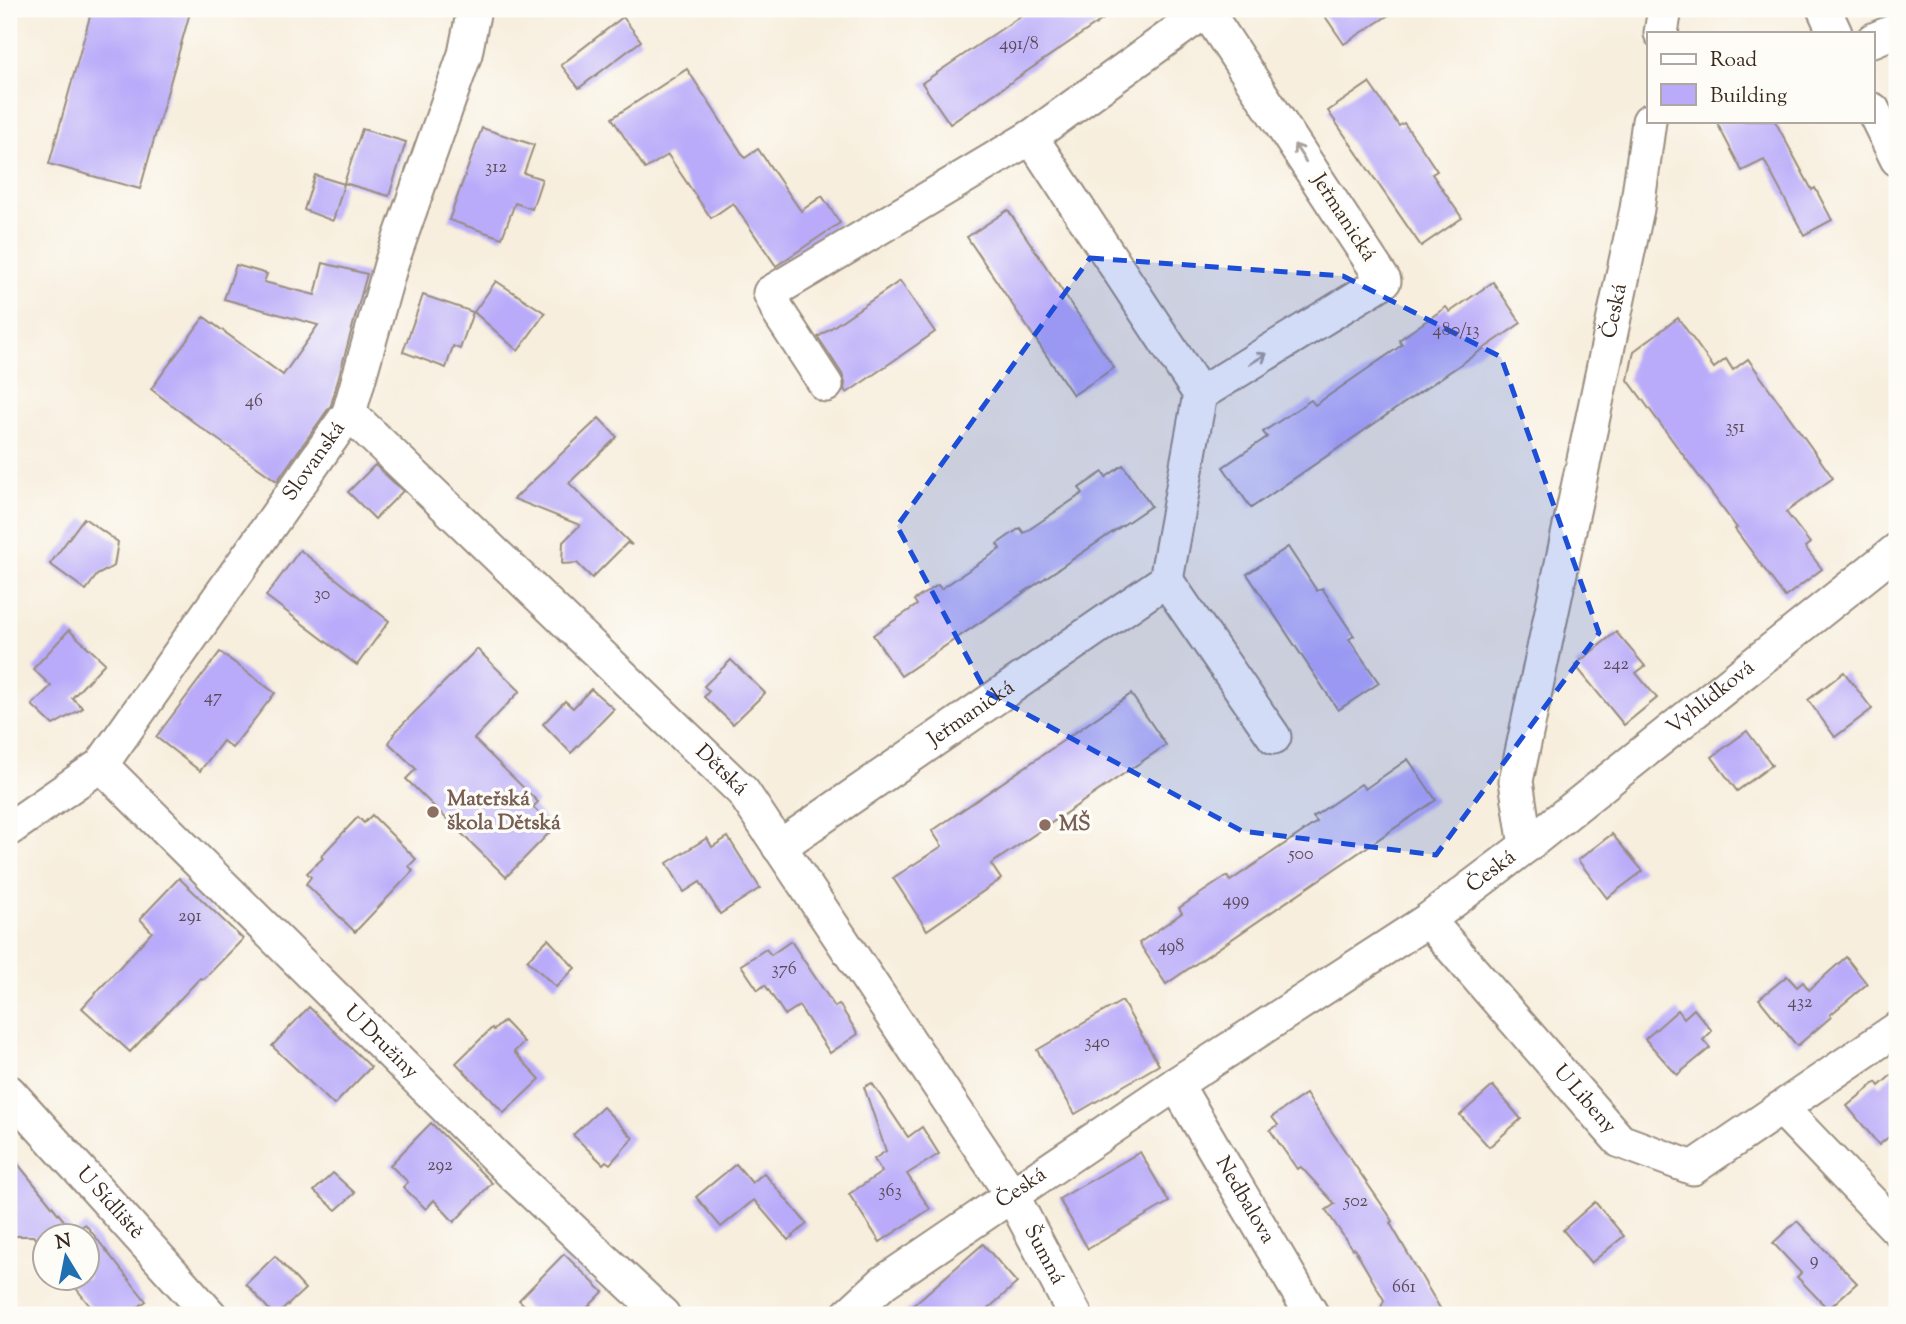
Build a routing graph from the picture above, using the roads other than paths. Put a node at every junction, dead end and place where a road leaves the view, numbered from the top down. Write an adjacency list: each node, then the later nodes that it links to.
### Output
1 (474, 9): 15 (street, Slovanská)
2 (1665, 9): 6 (street)
3 (1824, 9): 7 (street)
4 (1207, 10): 11 (street, Jeřmanická); 14 (street, Jeřmanická, one-way to 4)
5 (1897, 30): 8 (street)
6 (1661, 32)
7 (1835, 32)
8 (1874, 40)
9 (1874, 112): 12 (street)
10 (1649, 122): 21 (street, Česká)
11 (1031, 137): 13 (street, Jeřmanická); 14 (street)
12 (1897, 159)
13 (825, 385)
14 (1200, 394): 17 (street)
15 (349, 413): 19 (street, Slovanská); 22 (street, Dětská)
16 (1897, 550): 21 (street, Vyhlídková)
17 (1166, 580): 18 (street); 22 (street, Jeřmanická)
18 (1274, 737)
19 (101, 765): 20 (street, Slovanská); 31 (street, U Družiny)
20 (9, 830)
21 (1526, 846): 23 (street, Česká)
22 (779, 847): 28 (street, Dětská)
23 (1428, 920): 25 (street, Česká); 27 (street, U Libeny)
24 (1897, 1029): 27 (street, U Libeny)
25 (1176, 1084): 28 (street, Česká); 34 (street, Nedbalova)
26 (9, 1092): 30 (street, U Sídliště)
27 (1781, 1108): 29 (street)
28 (1012, 1195): 32 (street, Česká); 33 (street, Šumná)
29 (1892, 1214)
30 (210, 1315)
31 (663, 1315)
32 (848, 1315)
33 (1075, 1315)
34 (1312, 1315)

